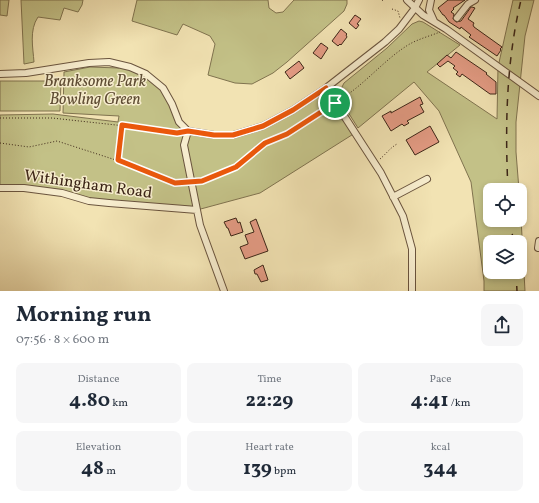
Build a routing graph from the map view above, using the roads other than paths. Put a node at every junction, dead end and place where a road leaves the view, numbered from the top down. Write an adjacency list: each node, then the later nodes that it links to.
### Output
1 (406, 0): 6 (street)
2 (419, 0): 6 (street)
3 (426, 0): 6 (street)
4 (431, 0): 8 (street)
5 (474, 0): 7 (street)
6 (415, 8): 8 (street); 10 (street)
7 (457, 18)
8 (435, 22): 11 (street)
9 (0, 74): 12 (street)
10 (326, 88): 12 (street); 15 (street)
11 (539, 96)
12 (188, 131): 16 (street)
13 (426, 179): 15 (street)
14 (0, 188): 16 (street, Withingham Road)
15 (393, 197): 20 (street)
16 (196, 210): 19 (street)
17 (539, 241): 18 (street)
18 (538, 248)
19 (222, 289)
20 (412, 291)

